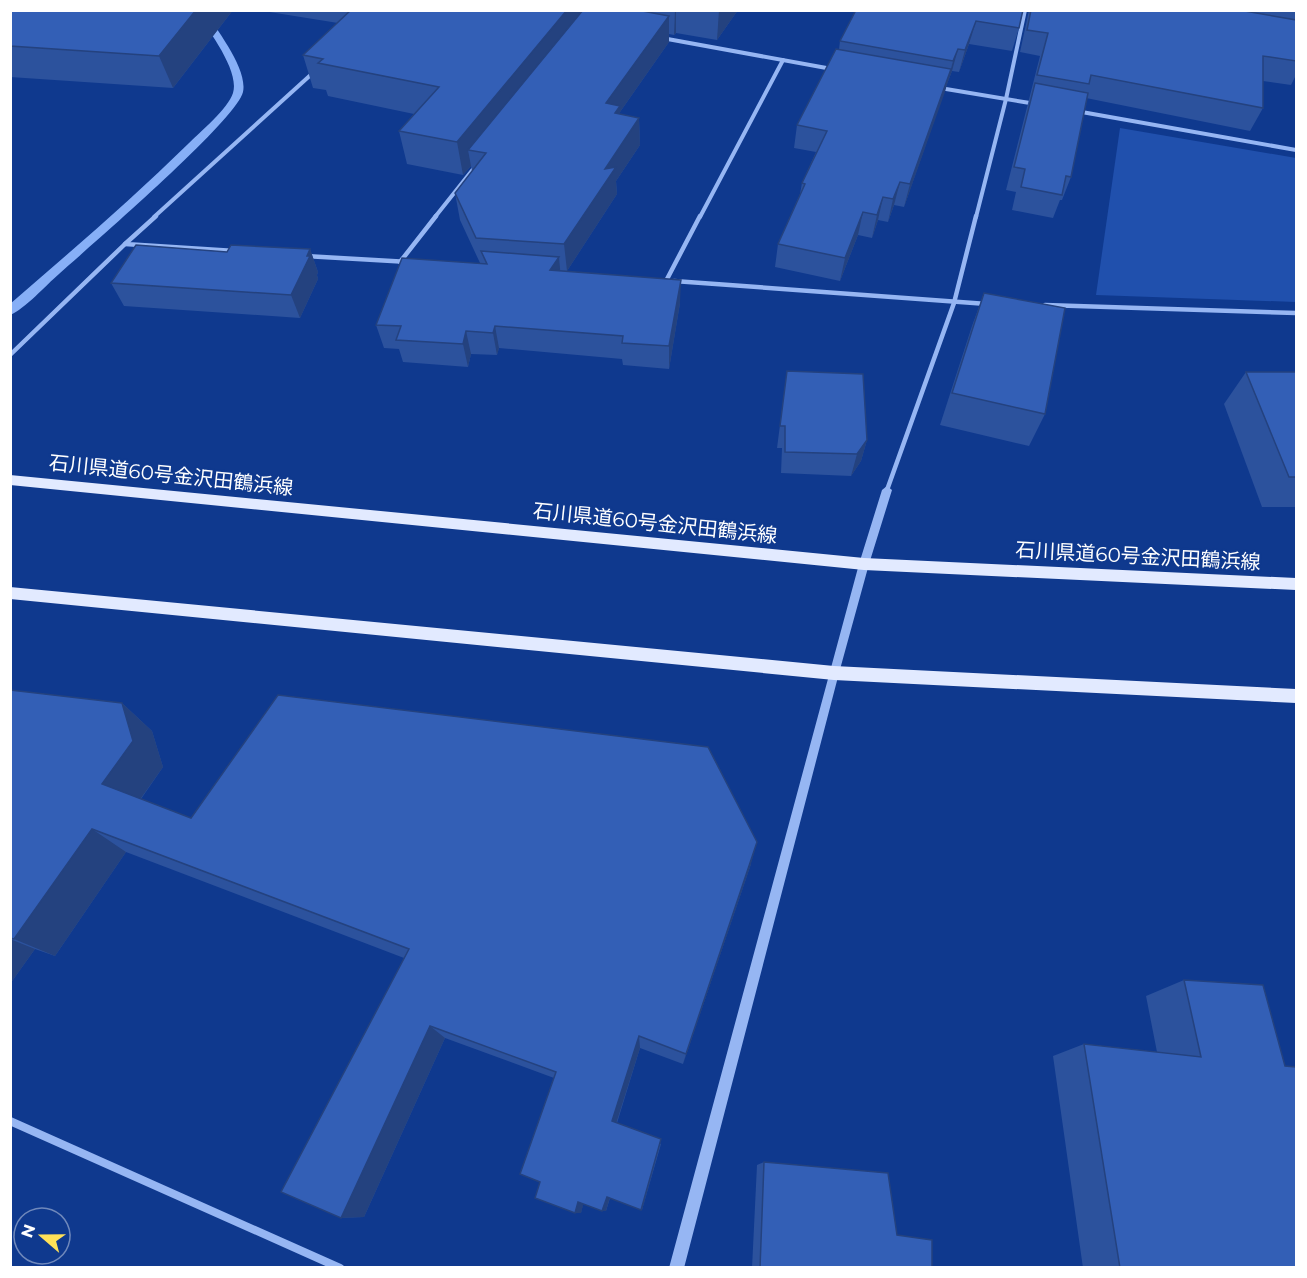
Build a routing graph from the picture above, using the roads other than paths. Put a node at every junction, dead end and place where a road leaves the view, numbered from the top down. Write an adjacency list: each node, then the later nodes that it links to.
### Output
1 (1025, 10): 7 (street)
2 (657, 37): 3 (street)
3 (783, 60): 5 (street); 18 (street)
4 (320, 67): 12 (street)
5 (842, 70)
6 (936, 87): 7 (street)
7 (1006, 99): 8 (street); 19 (street)
8 (1041, 105)
9 (1064, 109): 10 (street)
10 (1296, 150)
11 (480, 161): 15 (street)
12 (125, 244): 13 (street); 23 (street)
13 (244, 252)
14 (304, 255): 15 (street)
15 (400, 262): 16 (street)
16 (411, 262)
17 (654, 280): 18 (street)
18 (666, 280): 19 (street)
19 (954, 303): 20 (street); 25 (street)
20 (989, 304)
21 (1037, 305): 22 (street)
22 (1296, 313)
23 (10, 355)
24 (10, 480): 26 (main road, 石川県道60号金沢田鶴浜線)
25 (887, 490): 26 (street)
26 (864, 564): 27 (main road, 石川県道60号金沢田鶴浜線); 29 (street)
27 (1296, 584)
28 (10, 593): 29 (main road)
29 (834, 673): 30 (main road); 33 (street)
30 (1296, 696)
31 (10, 1121): 32 (street)
32 (340, 1268)
33 (676, 1268)

